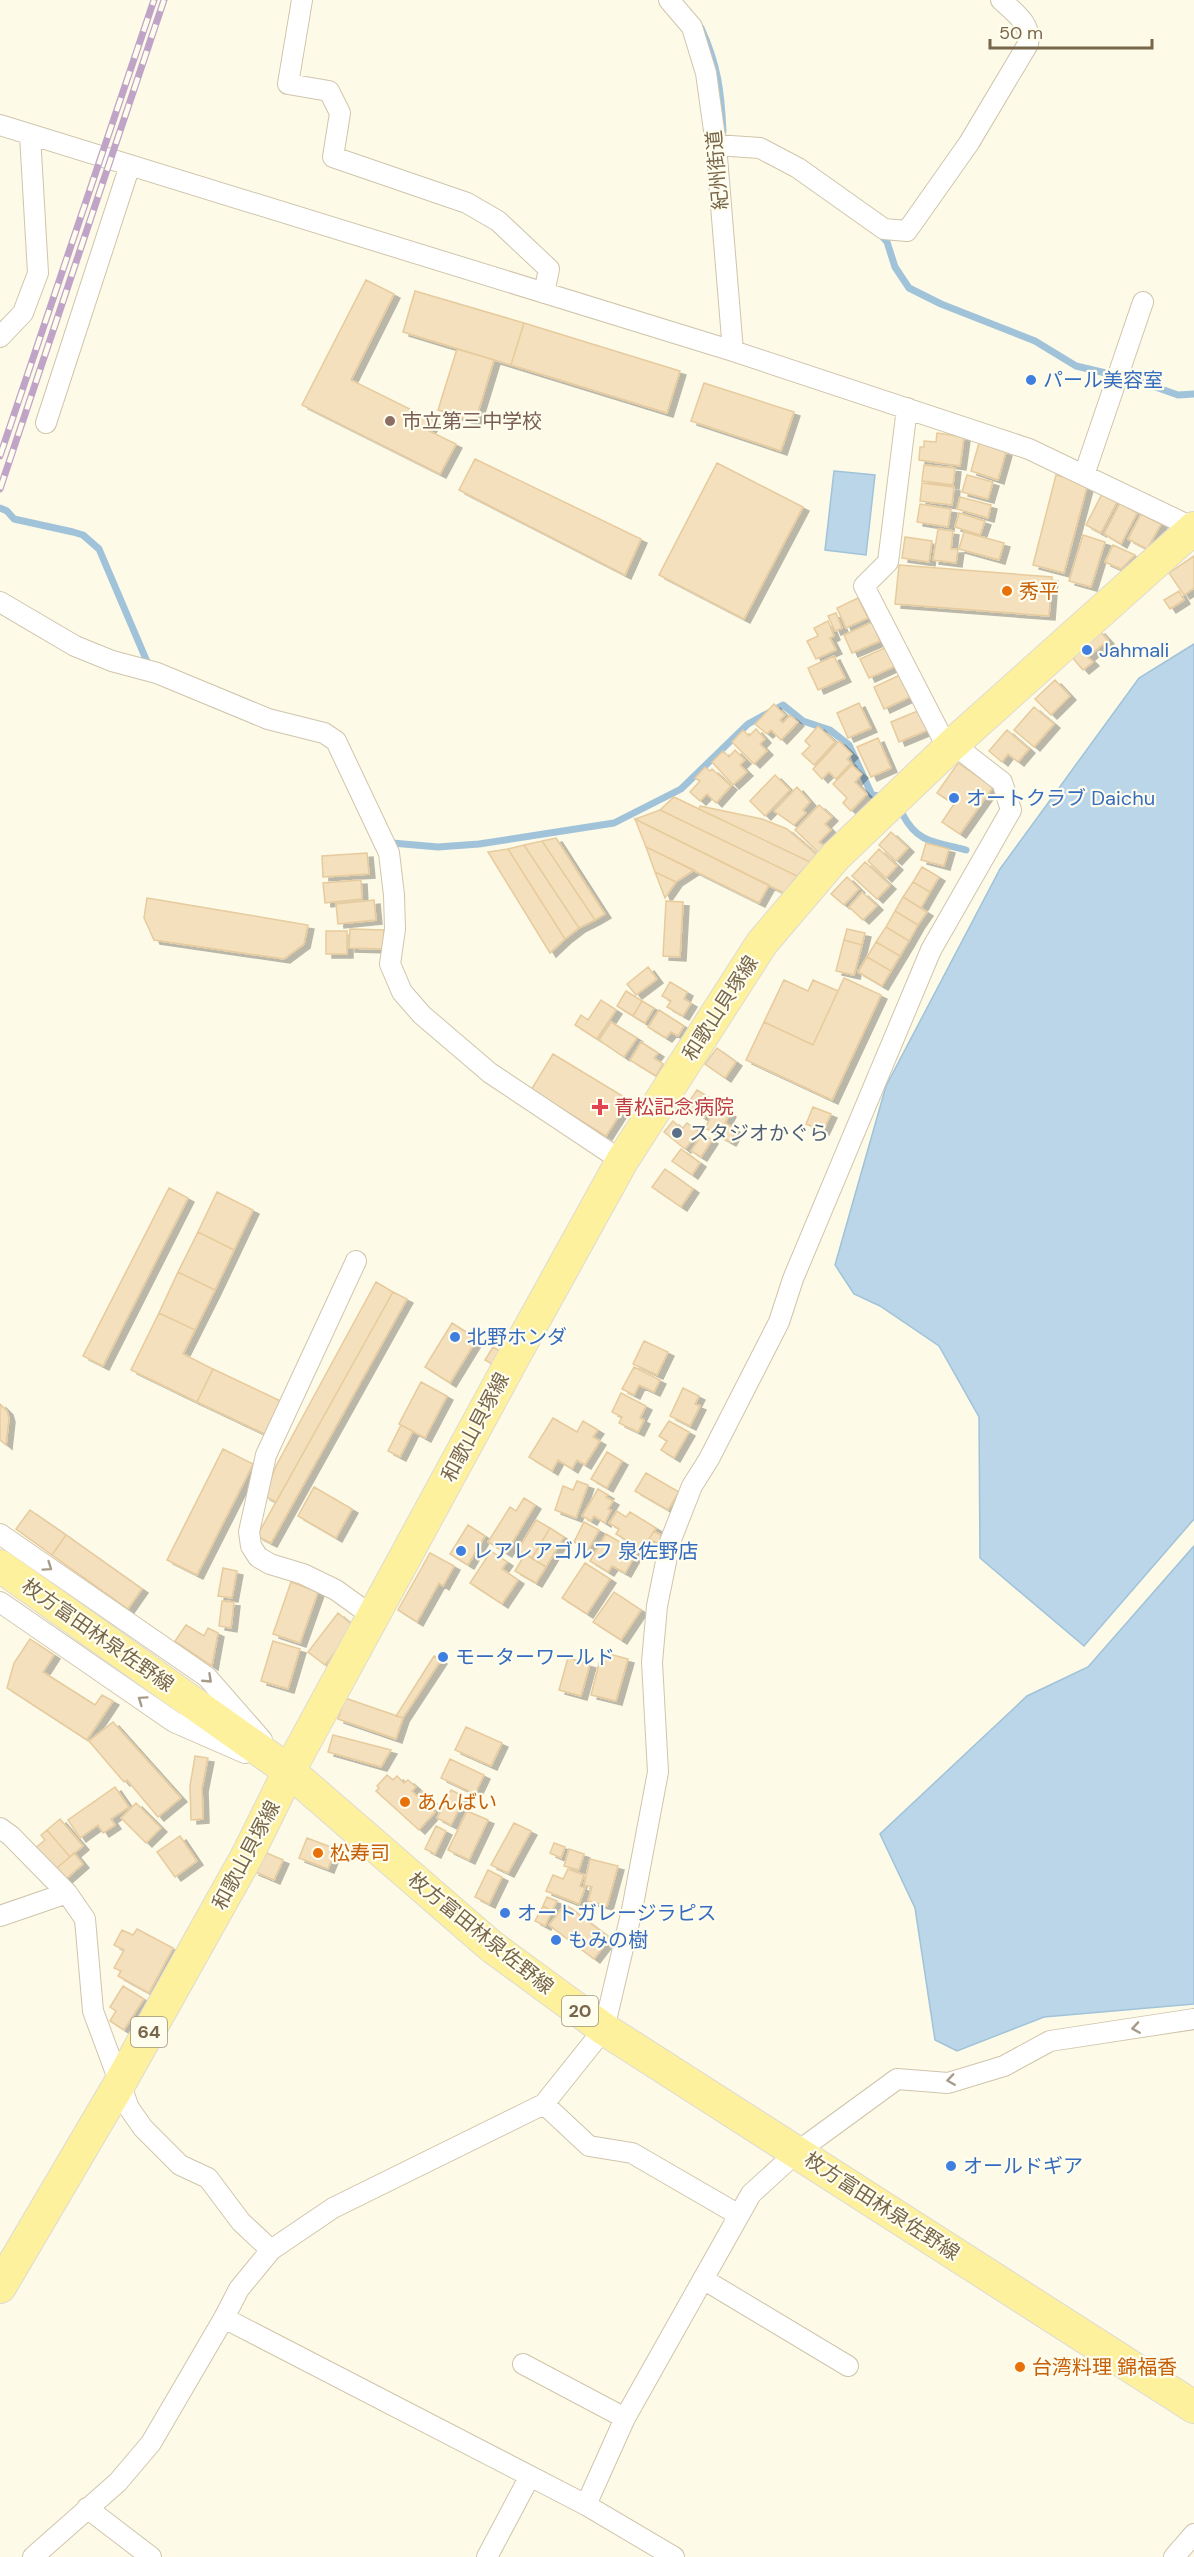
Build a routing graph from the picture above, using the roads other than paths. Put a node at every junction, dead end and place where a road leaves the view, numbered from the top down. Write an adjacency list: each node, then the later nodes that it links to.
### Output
1 (302, 0): 8 (street)
2 (669, 0): 6 (street, 紀州街道)
3 (1001, 0): 6 (street)
4 (0, 125): 5 (street)
5 (30, 135): 7 (street); 10 (street)
6 (716, 145): 11 (street, 紀州街道)
7 (130, 165): 8 (street); 13 (street)
8 (544, 293): 11 (street)
9 (1143, 302): 14 (street)
10 (0, 338)
11 (733, 351): 12 (street)
12 (907, 408): 14 (street); 17 (street)
13 (46, 423)
14 (1084, 475): 15 (street)
15 (1194, 528): 17 (main road, 和歌山貝塚線 / 64)
16 (0, 602): 18 (street)
17 (951, 746): 18 (main road, 和歌山貝塚線 / 64); 29 (street)
18 (622, 1161): 23 (main road, 和歌山貝塚線 / 64)
19 (356, 1261): 23 (street)
20 (0, 1534): 24 (street, one-way to 24)
21 (0, 1566): 24 (main road, 枚方富田林泉佐野線 / 20)
22 (0, 1602): 24 (street, one-way to 22)
23 (372, 1616): 24 (main road, 和歌山貝塚線 / 64)
24 (289, 1771): 29 (main road, 枚方富田林泉佐野線 / 20); 30 (main road, 和歌山貝塚線 / 64)
25 (0, 1828): 26 (street)
26 (67, 1893): 27 (street); 30 (street)
27 (0, 1916)
28 (1194, 2019): 32 (street, one-way to 32)
29 (604, 2029): 31 (street); 32 (main road, 枚方富田林泉佐野線 / 20)
30 (120, 2083): 34 (street); 36 (main road, 和歌山貝塚線 / 64)
31 (544, 2104): 33 (street); 34 (street)
32 (797, 2152): 33 (street); 40 (main road, 枚方富田林泉佐野線 / 20)
33 (739, 2215): 35 (street)
34 (271, 2250): 37 (street)
35 (703, 2279): 39 (street); 41 (street)
36 (0, 2287)
37 (224, 2318): 42 (street); 44 (street)
38 (523, 2364): 41 (street)
39 (848, 2366)
40 (1194, 2407)
41 (625, 2418): 43 (street)
42 (530, 2476): 43 (street); 48 (street)
43 (586, 2505): 49 (street)
44 (87, 2508): 46 (street); 47 (street)
45 (1194, 2534): 50 (street)
46 (33, 2557)
47 (151, 2557)
48 (487, 2557)
49 (674, 2557)
50 (1174, 2557)

